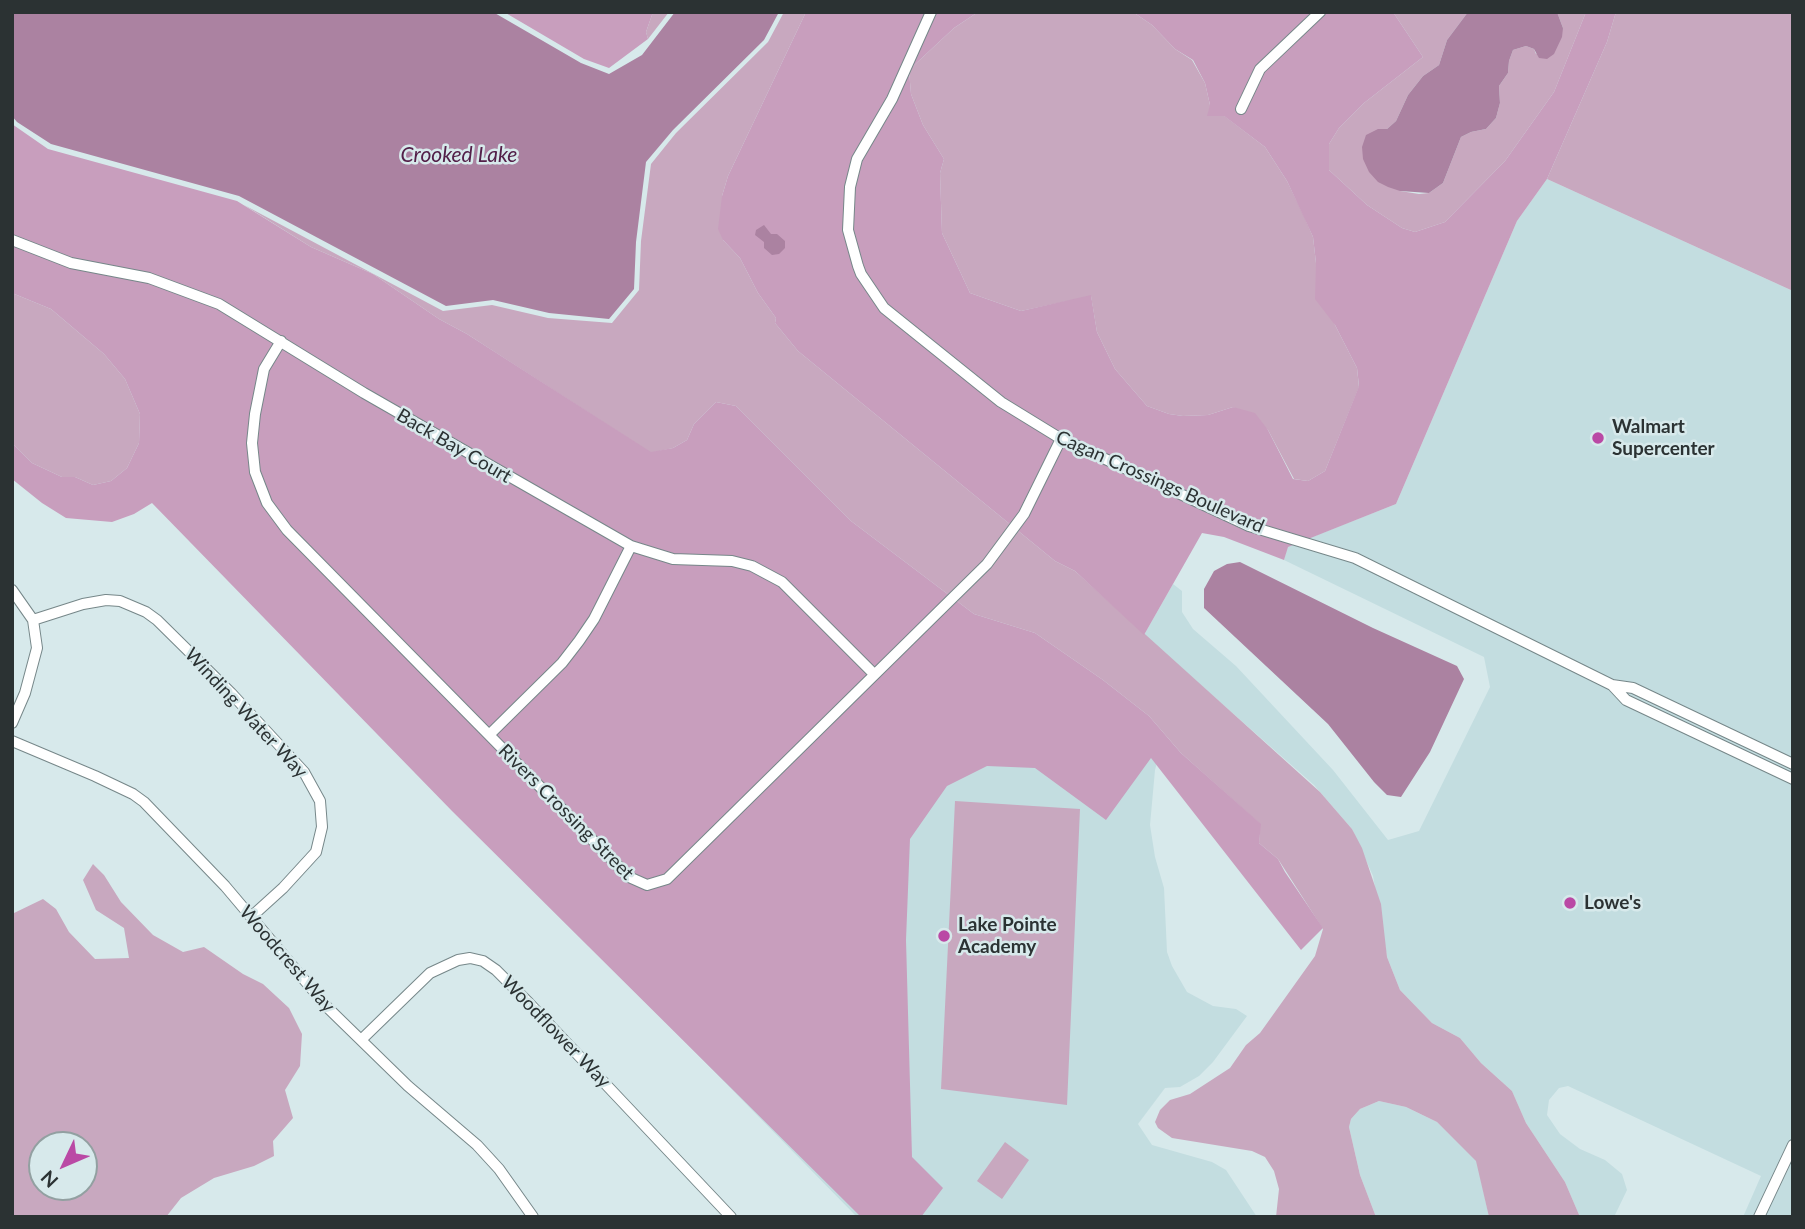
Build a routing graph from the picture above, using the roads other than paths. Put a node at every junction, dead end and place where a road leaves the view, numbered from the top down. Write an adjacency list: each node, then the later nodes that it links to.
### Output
1 (931, 12): 6 (street, Cagan Crossings Boulevard)
2 (1320, 12): 3 (street)
3 (1241, 109)
4 (12, 240): 5 (street, Back Bay Court)
5 (281, 341): 7 (street, Back Bay Court); 13 (street, Rivers Crossing Street)
6 (1061, 439): 10 (street, Rivers Crossing Street); 11 (street, Cagan Crossings Boulevard)
7 (631, 546): 10 (street, Back Bay Court); 13 (street)
8 (12, 590): 9 (street)
9 (33, 620): 12 (street); 17 (street, Winding Water Way)
10 (874, 674): 13 (street, Rivers Crossing Street)
11 (1612, 685): 15 (street, Cagan Crossings Boulevard); 16 (street)
12 (12, 723)
13 (489, 735)
14 (12, 741): 17 (street, Woodcrest Way)
15 (1793, 764)
16 (1793, 779)
17 (251, 917): 18 (street, Woodcrest Way)
18 (361, 1040): 21 (street, Woodcrest Way); 22 (street, Woodflower Way)
19 (1793, 1145): 20 (street)
20 (1788, 1167): 23 (street)
21 (533, 1217)
22 (731, 1217)
23 (1759, 1217)

